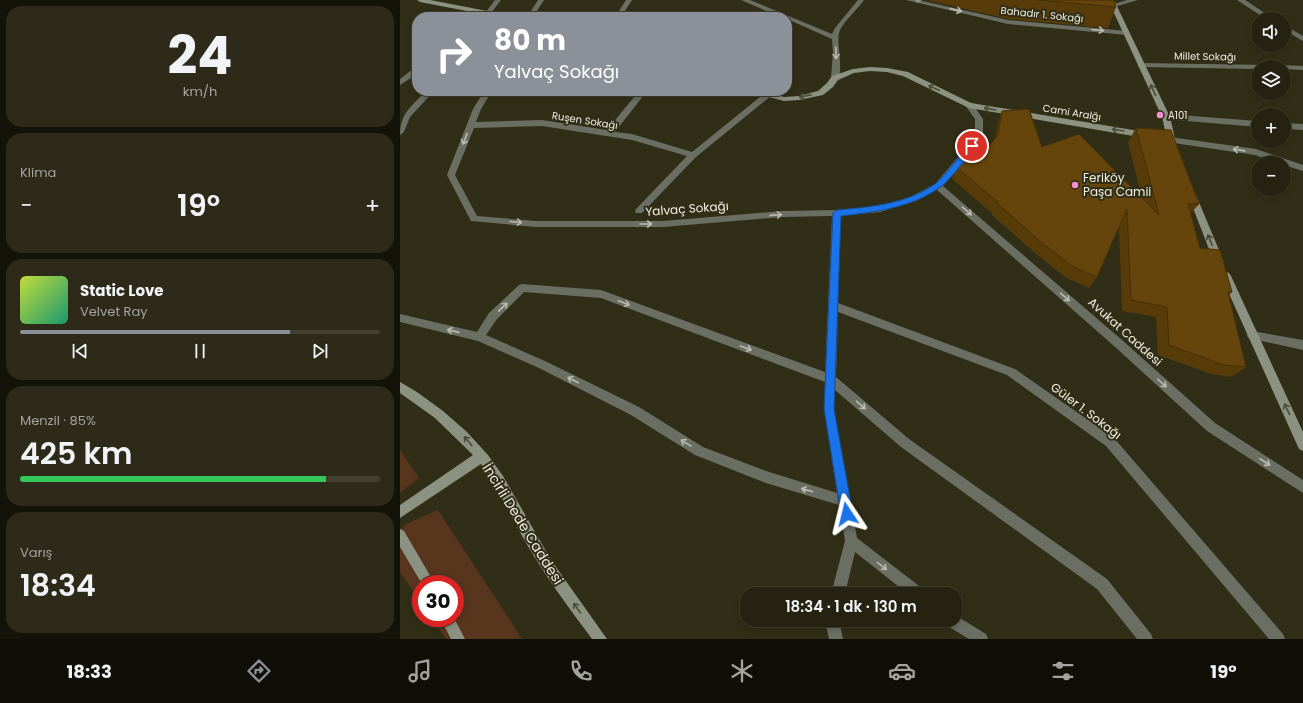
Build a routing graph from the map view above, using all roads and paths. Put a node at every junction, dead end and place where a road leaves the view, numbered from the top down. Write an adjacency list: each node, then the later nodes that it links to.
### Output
1 (420, 0): 12 (main road)
2 (498, 0): 13 (street)
3 (541, 0): 14 (street)
4 (629, 0): 15 (street)
5 (744, 0): 16 (street)
6 (861, 0): 21 (street)
7 (909, 0): 10 (street, Bahadır 1. Sokağı)
8 (1136, 0): 11 (street)
9 (1240, 0): 17 (street)
10 (918, 1): 20 (street, Bahadır 1. Sokağı, one-way to 20)
11 (1112, 3): 20 (main road)
12 (474, 12)
13 (489, 12)
14 (533, 12)
15 (621, 12)
16 (774, 12)
17 (1260, 12)
18 (792, 20): 21 (street)
19 (1291, 31): 22 (street)
20 (1128, 33): 23 (main road)
21 (835, 38): 28 (street, one-way to 28)
22 (1303, 39)
23 (1141, 65): 24 (street, Millet Sokağı); 37 (main road, one-way to 23)
24 (1251, 67)
25 (1291, 67): 26 (street)
26 (1303, 68)
27 (412, 74): 29 (street)
28 (835, 78): 34 (main road, one-way to 34); 35 (main road, one-way to 28)
29 (400, 83)
30 (424, 96): 36 (street)
31 (485, 96): 39 (street, Yalvaç Sokağı)
32 (639, 96): 43 (street)
33 (767, 96): 46 (street)
34 (772, 96)
35 (970, 105): 44 (main road, Cami Aralğı, one-way to 35); 49 (street, Yalvaç Sokağı)
36 (403, 115): 42 (street)
37 (1166, 117): 38 (street); 44 (main road)
38 (1251, 123)
39 (471, 125): 43 (street, Ruşen Sokağı); 51 (street, Yalvaç Sokağı, one-way to 51)
40 (1291, 126): 41 (street)
41 (1303, 127)
42 (400, 132)
43 (609, 134): 46 (street, Ruşen Sokağı)
44 (1163, 138): 45 (main road); 47 (street, one-way to 44)
45 (1176, 154)
46 (693, 155): 50 (street)
47 (1303, 168)
48 (1188, 184): 54 (main road, one-way to 48)
49 (938, 186): 51 (street, Yalvaç Sokağı); 61 (street, Avukat Caddesi, one-way to 61)
50 (638, 211)
51 (837, 213): 52 (street)
52 (834, 306): 57 (street); 77 (street, Güler 1. Sokağı)
53 (400, 318): 55 (street, one-way to 53)
54 (1252, 334): 56 (street); 59 (main road, one-way to 54)
55 (479, 337): 57 (street, one-way to 57); 62 (street, one-way to 55)
56 (1303, 346)
57 (830, 379): 62 (street); 76 (street, one-way to 76)
58 (400, 387): 60 (main road, İncirli Dede Caddesi, one-way to 58)
59 (1303, 445)
60 (481, 457): 63 (main road); 73 (main road, İncirli Dede Caddesi, one-way to 60)
61 (1303, 487)
62 (845, 501): 65 (street)
63 (400, 512)
64 (400, 535): 66 (main road)
65 (852, 541): 67 (street); 68 (street, one-way to 68)
66 (424, 575)
67 (840, 587)
68 (909, 587)
69 (452, 627): 72 (main road)
70 (833, 627): 74 (street)
71 (962, 627): 75 (street)
72 (458, 639)
73 (600, 639)
74 (836, 639)
75 (981, 639)
76 (1146, 639)
77 (1278, 639)

